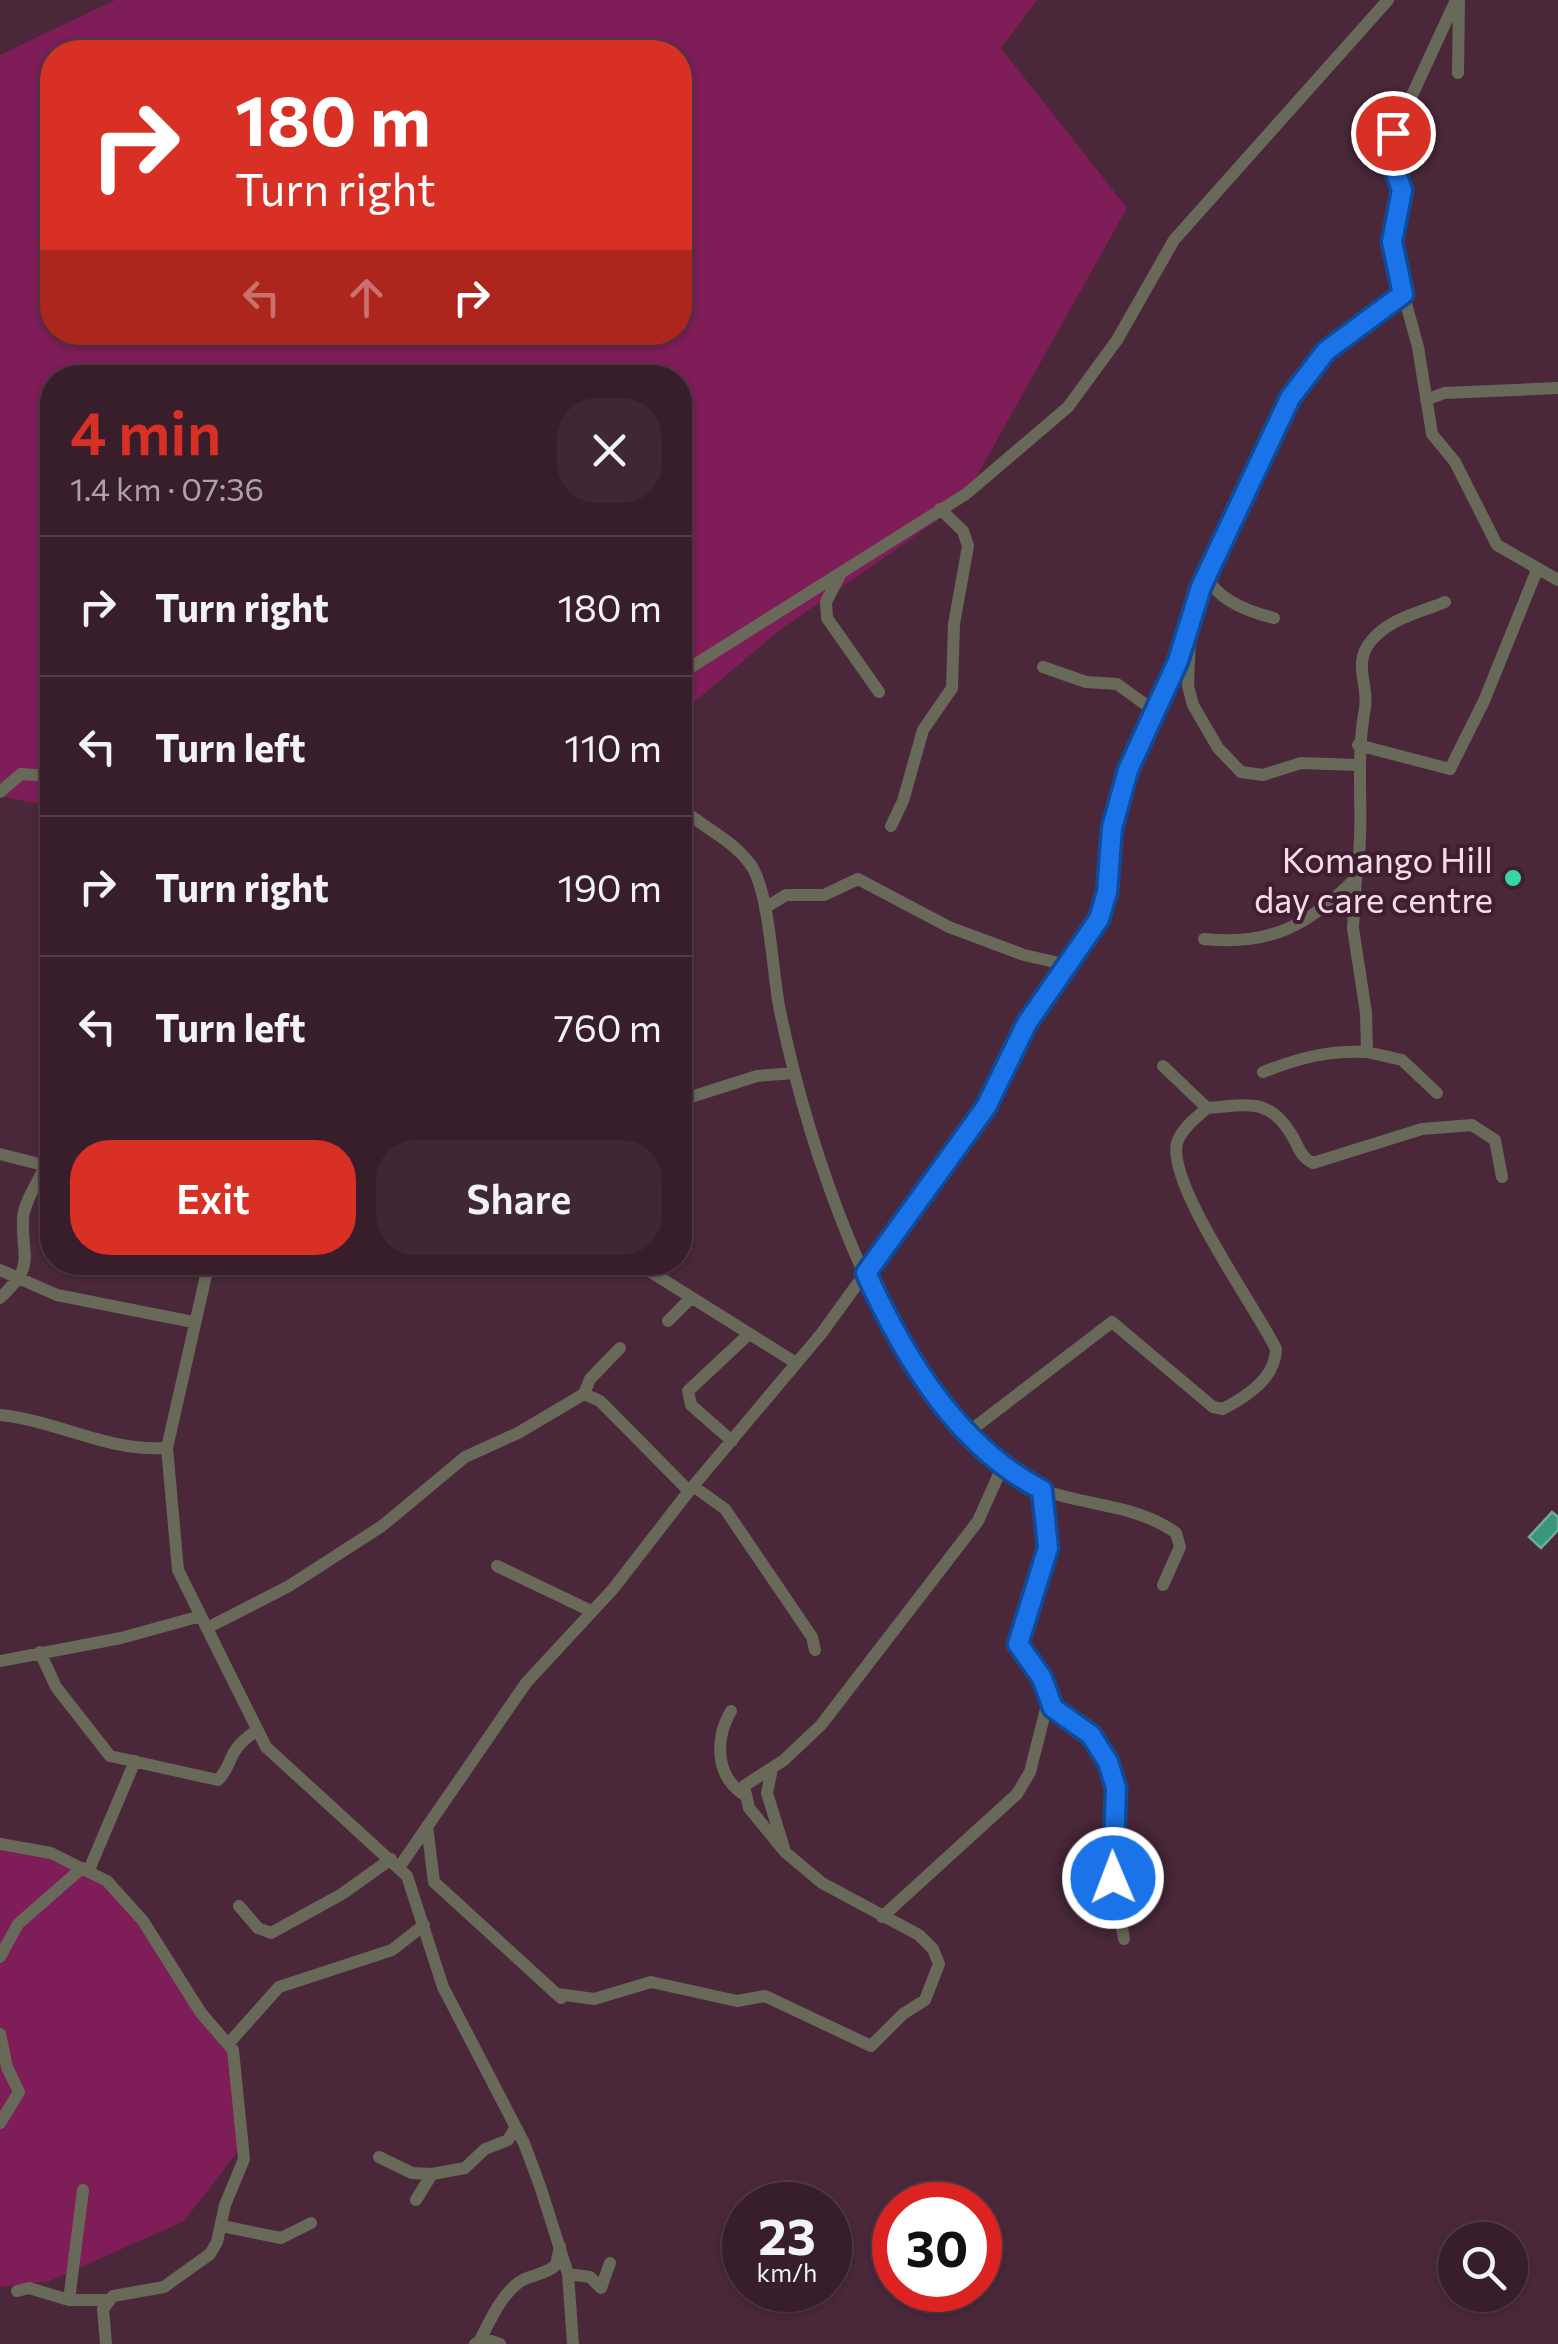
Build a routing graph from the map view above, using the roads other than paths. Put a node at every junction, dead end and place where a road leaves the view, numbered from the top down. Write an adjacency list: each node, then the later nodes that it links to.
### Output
1 (1388, 0): 7 (street)
2 (1457, 0): 3 (street); 4 (street)
3 (1458, 74)
4 (1403, 294): 6 (street); 10 (street)
5 (1558, 388): 6 (street)
6 (1426, 400): 8 (street)
7 (940, 509): 9 (street); 24 (street)
8 (1537, 570): 11 (street); 19 (street)
9 (841, 573): 15 (street); 17 (street)
10 (1206, 576): 13 (street); 14 (street)
11 (1558, 580)
12 (1445, 602): 19 (street)
13 (1274, 618)
14 (1188, 628): 18 (street); 20 (street)
15 (692, 666)
16 (1043, 668): 18 (street)
17 (878, 692)
18 (1154, 710): 28 (street)
19 (1358, 745): 20 (street)
20 (1357, 765): 25 (street)
21 (40, 775): 22 (street)
22 (0, 792)
23 (692, 817): 26 (street)
24 (891, 826)
25 (1356, 878): 27 (street); 29 (street)
26 (765, 908): 28 (street); 32 (street)
27 (1204, 939)
28 (1068, 965): 41 (street)
29 (1367, 1052): 31 (street); 33 (street)
30 (1164, 1066): 35 (street)
31 (1264, 1072)
32 (794, 1073): 34 (street); 41 (street)
33 (1436, 1093)
34 (694, 1096)
35 (1206, 1108): 38 (street); 54 (street)
36 (0, 1154): 37 (street)
37 (40, 1164)
38 (1502, 1178)
39 (40, 1183): 44 (street)
40 (0, 1270): 44 (street)
41 (866, 1273): 51 (street); 54 (street)
42 (206, 1275): 47 (street)
43 (653, 1275): 46 (street)
44 (18, 1280): 45 (street); 47 (street)
45 (0, 1298)
46 (689, 1300): 48 (street); 49 (street)
47 (193, 1322): 56 (street)
48 (668, 1322)
49 (749, 1334): 51 (street); 55 (street)
50 (620, 1348): 52 (street)
51 (796, 1363): 55 (street)
52 (584, 1394): 58 (street); 63 (street)
53 (0, 1415): 56 (street)
54 (966, 1434): 57 (street)
55 (732, 1441): 58 (street)
56 (167, 1448): 63 (street)
57 (1003, 1466): 59 (street); 71 (street)
58 (691, 1488): 62 (street); 64 (street)
59 (1042, 1490): 61 (street); 67 (street)
60 (498, 1566): 62 (street)
61 (1164, 1585)
62 (591, 1611): 73 (street)
63 (204, 1622): 65 (street); 69 (street)
64 (816, 1650)
65 (40, 1652): 66 (street); 70 (street)
66 (0, 1661)
67 (1048, 1701): 81 (street); 83 (street)
68 (731, 1711): 72 (street)
69 (256, 1731): 70 (street); 76 (street)
70 (135, 1761): 77 (street)
71 (772, 1768): 72 (street); 75 (street)
72 (743, 1794): 75 (street)
73 (426, 1823): 76 (street); 78 (street)
74 (0, 1844): 77 (street)
75 (784, 1852): 81 (street)
76 (396, 1862): 79 (street); 80 (street)
77 (86, 1869): 84 (street); 86 (street)
78 (434, 1882): 79 (street); 81 (street)
79 (417, 1898): 82 (street)
80 (239, 1906)
81 (882, 1917)
82 (424, 1924): 86 (street); 88 (street)
83 (1124, 1939)
84 (0, 1957)
85 (0, 2034): 87 (street)
86 (229, 2043): 94 (street)
87 (0, 2123)
88 (514, 2130): 90 (street); 95 (street)
89 (379, 2157): 90 (street)
90 (432, 2174): 92 (street)
91 (83, 2190): 99 (street)
92 (416, 2200)
93 (310, 2223): 94 (street)
94 (222, 2226): 100 (street)
95 (560, 2243): 97 (street); 101 (street)
96 (610, 2263): 97 (street)
97 (568, 2274): 104 (street)
98 (18, 2291): 99 (street)
99 (69, 2300): 100 (street)
100 (108, 2300): 102 (street)
101 (478, 2342): 103 (street)
102 (106, 2344)
103 (500, 2344)
104 (573, 2344)

